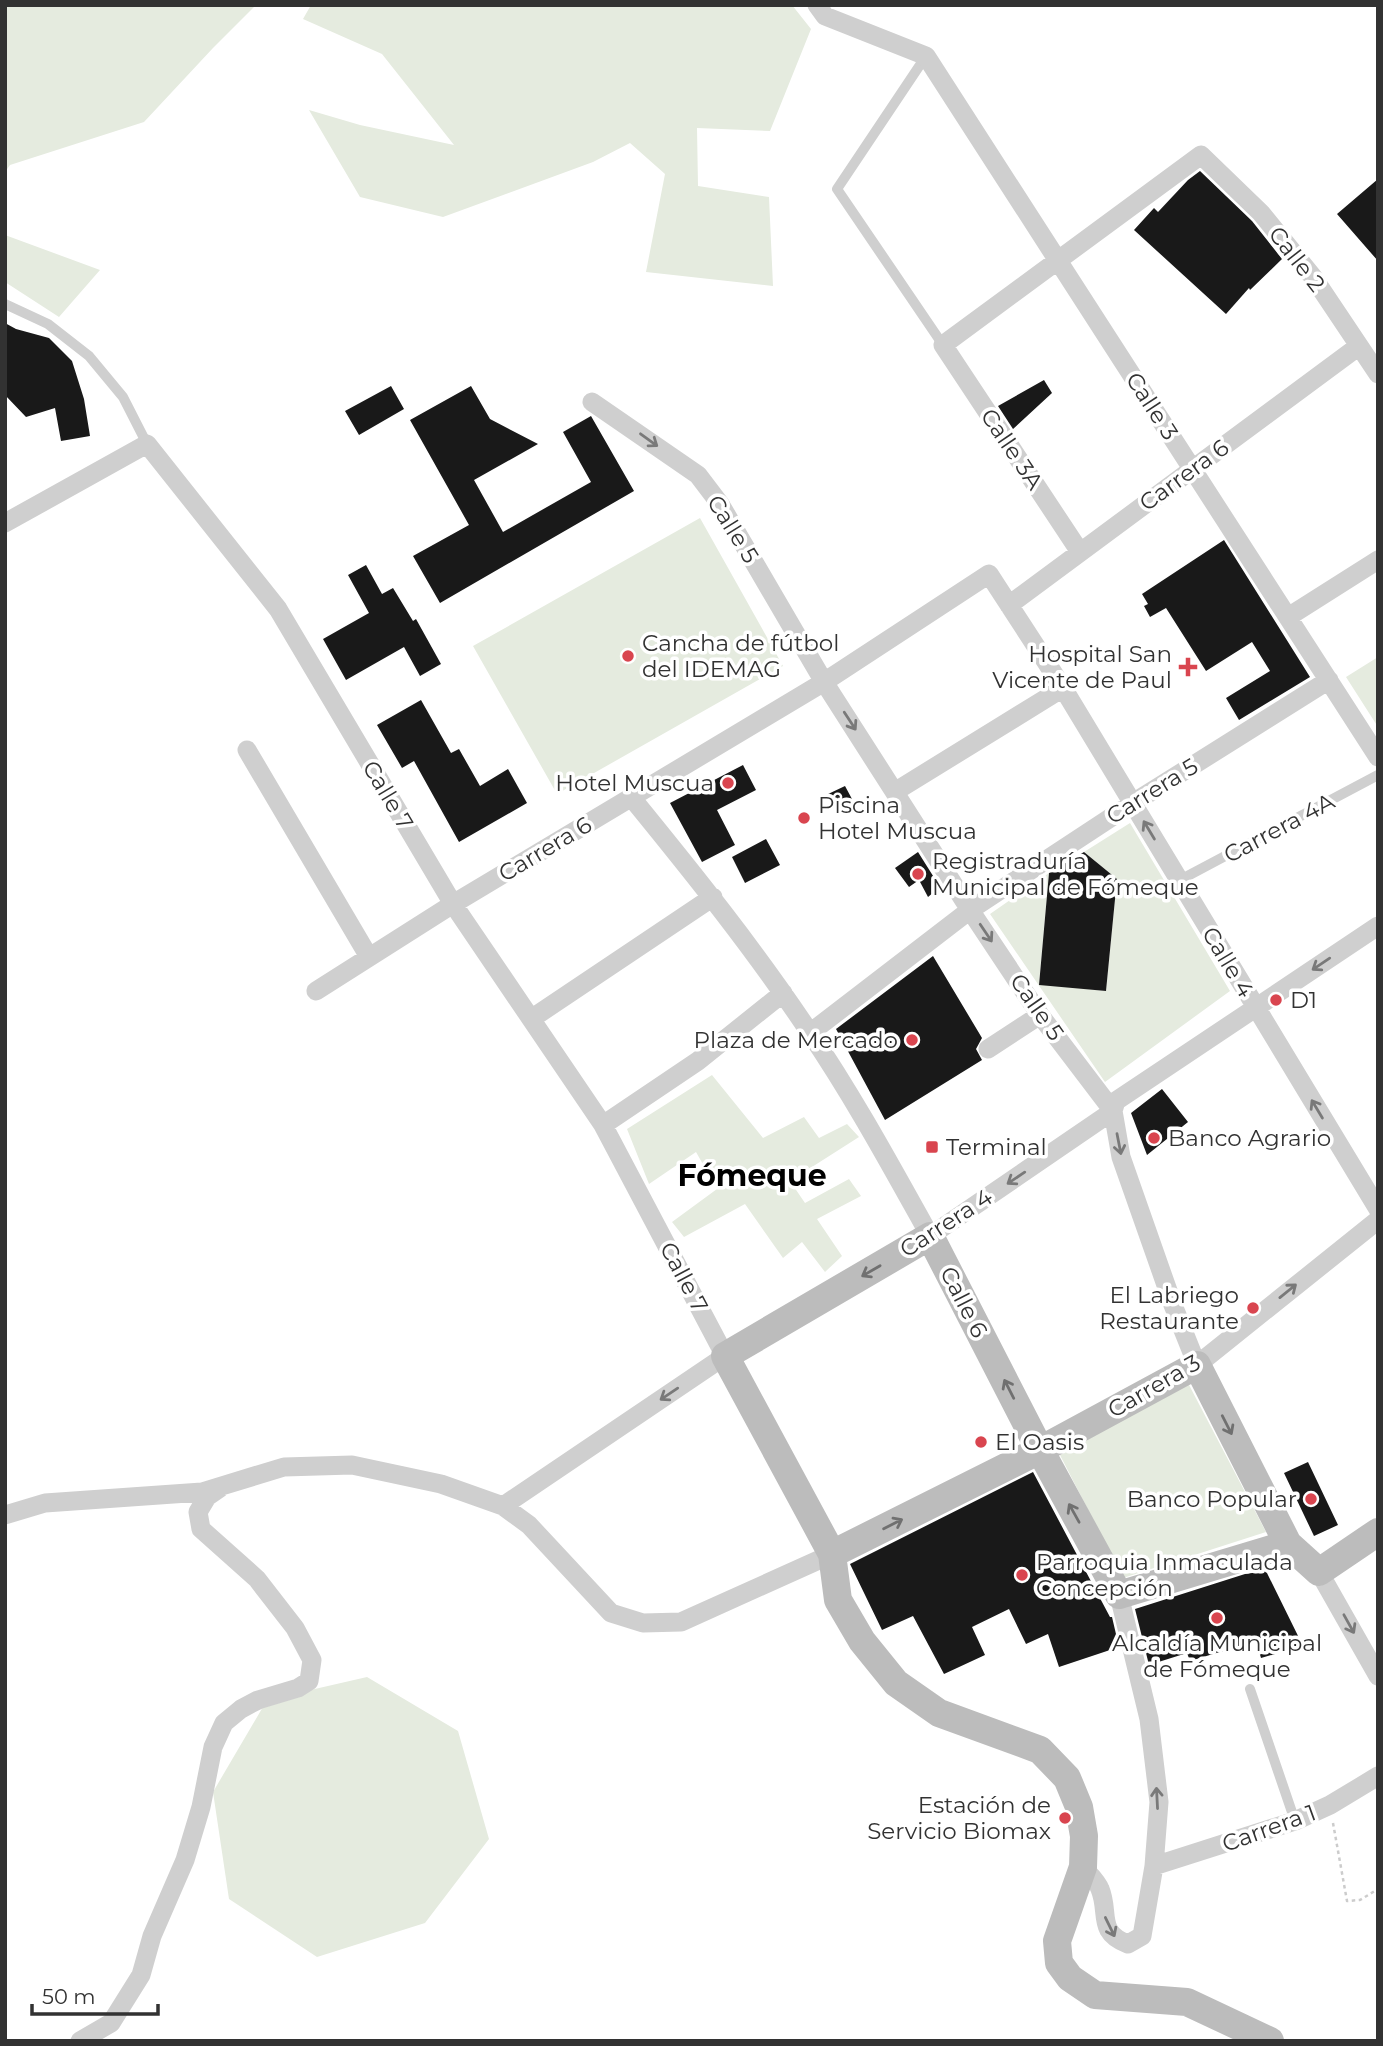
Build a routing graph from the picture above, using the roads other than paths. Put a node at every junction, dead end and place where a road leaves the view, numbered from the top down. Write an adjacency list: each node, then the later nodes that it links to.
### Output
1 (817, 5): 2 (street)
2 (926, 56): 3 (street, Calle 3); 5 (lane)
3 (1058, 262): 5 (street); 6 (street, Calle 2); 10 (street, Calle 3)
4 (5, 304): 9 (lane)
5 (943, 345): 12 (street, Calle 3A)
6 (1359, 346): 7 (street, Calle 2); 10 (street, Carrera 6)
7 (1378, 374)
8 (592, 402): 18 (street, Calle 5, one-way to 18)
9 (147, 443): 11 (street); 28 (street, Calle 7)
10 (1192, 469): 12 (street, Carrera 6); 16 (street, Calle 3)
11 (5, 523)
12 (1080, 552): 15 (street, Carrera 6)
13 (1378, 560): 16 (street)
14 (989, 574): 15 (street, Calle 4); 18 (street, Carrera 6)
15 (1009, 604): 19 (street, Calle 4)
16 (1288, 617): 17 (street, Calle 3)
17 (1329, 680): 21 (street, Calle 3); 25 (street, Carrera 5)
18 (824, 682): 23 (street, Calle 5, one-way to 23); 24 (street, Carrera 6)
19 (1063, 688): 23 (street); 25 (street, Calle 4)
20 (247, 750): 31 (street)
21 (1378, 757)
22 (1378, 775): 26 (lane, Carrera 4A)
23 (896, 791): 29 (street, Calle 5)
24 (631, 797): 27 (street, Calle 6); 28 (street, Carrera 6)
25 (1133, 803): 26 (street, Calle 4, one-way to 25); 29 (street, Carrera 5)
26 (1180, 880): 34 (street, Calle 4)
27 (713, 897): 33 (street, Calle 6); 36 (street)
28 (453, 904): 31 (street, Carrera 6); 36 (street, Calle 7)
29 (970, 910): 35 (street, Calle 5, one-way to 35); 37 (street, Carrera 5)
30 (1378, 926): 34 (street, Carrera 4, one-way to 34)
31 (369, 957): 32 (street, Carrera 6)
32 (316, 991)
33 (783, 993): 37 (street, Calle 6); 40 (street)
34 (1255, 1008): 39 (street, Carrera 4); 41 (street, Calle 4, one-way to 34)
35 (1041, 1015): 38 (street); 39 (street, Calle 5)
36 (531, 1019): 40 (street, Calle 7)
37 (810, 1033): 43 (street, Calle 6)
38 (988, 1049)
39 (1113, 1111): 43 (street, Carrera 4, one-way to 43); 45 (street, Calle 5, one-way to 45)
40 (603, 1125): 44 (street, Calle 7)
41 (1378, 1209)
42 (1378, 1220): 45 (street, Carrera 3, one-way to 42)
43 (930, 1236): 44 (street, Carrera 4, one-way to 44); 46 (street, Calle 6, one-way to 43)
44 (725, 1356): 48 (street, Carrera 4, one-way to 48); 52 (street, Calle 7)
45 (1196, 1364): 46 (street, Carrera 3); 51 (street, Calle 5, one-way to 51)
46 (1040, 1450): 52 (street, Carrera 3, one-way to 46); 54 (street, Calle 6, one-way to 46)
47 (226, 1483): 48 (street); 49 (street); 61 (street)
48 (503, 1506): 52 (street)
49 (5, 1515)
50 (1378, 1532): 53 (street)
51 (1288, 1544): 53 (street, Calle 5); 54 (street)
52 (832, 1554): 60 (street, Calle 7)
53 (1320, 1572): 55 (street, Calle 5, one-way to 55)
54 (1119, 1595): 59 (street, Calle 6, one-way to 54)
55 (1378, 1676)
56 (1250, 1689): 58 (lane)
57 (1378, 1776): 58 (street, Carrera 1)
58 (1295, 1821): 59 (street, Carrera 1)
59 (1154, 1866): 60 (street, Calle 6, one-way to 59)
60 (1083, 1867): 62 (street, Calle 7)
61 (80, 2041)
62 (1270, 2041)

